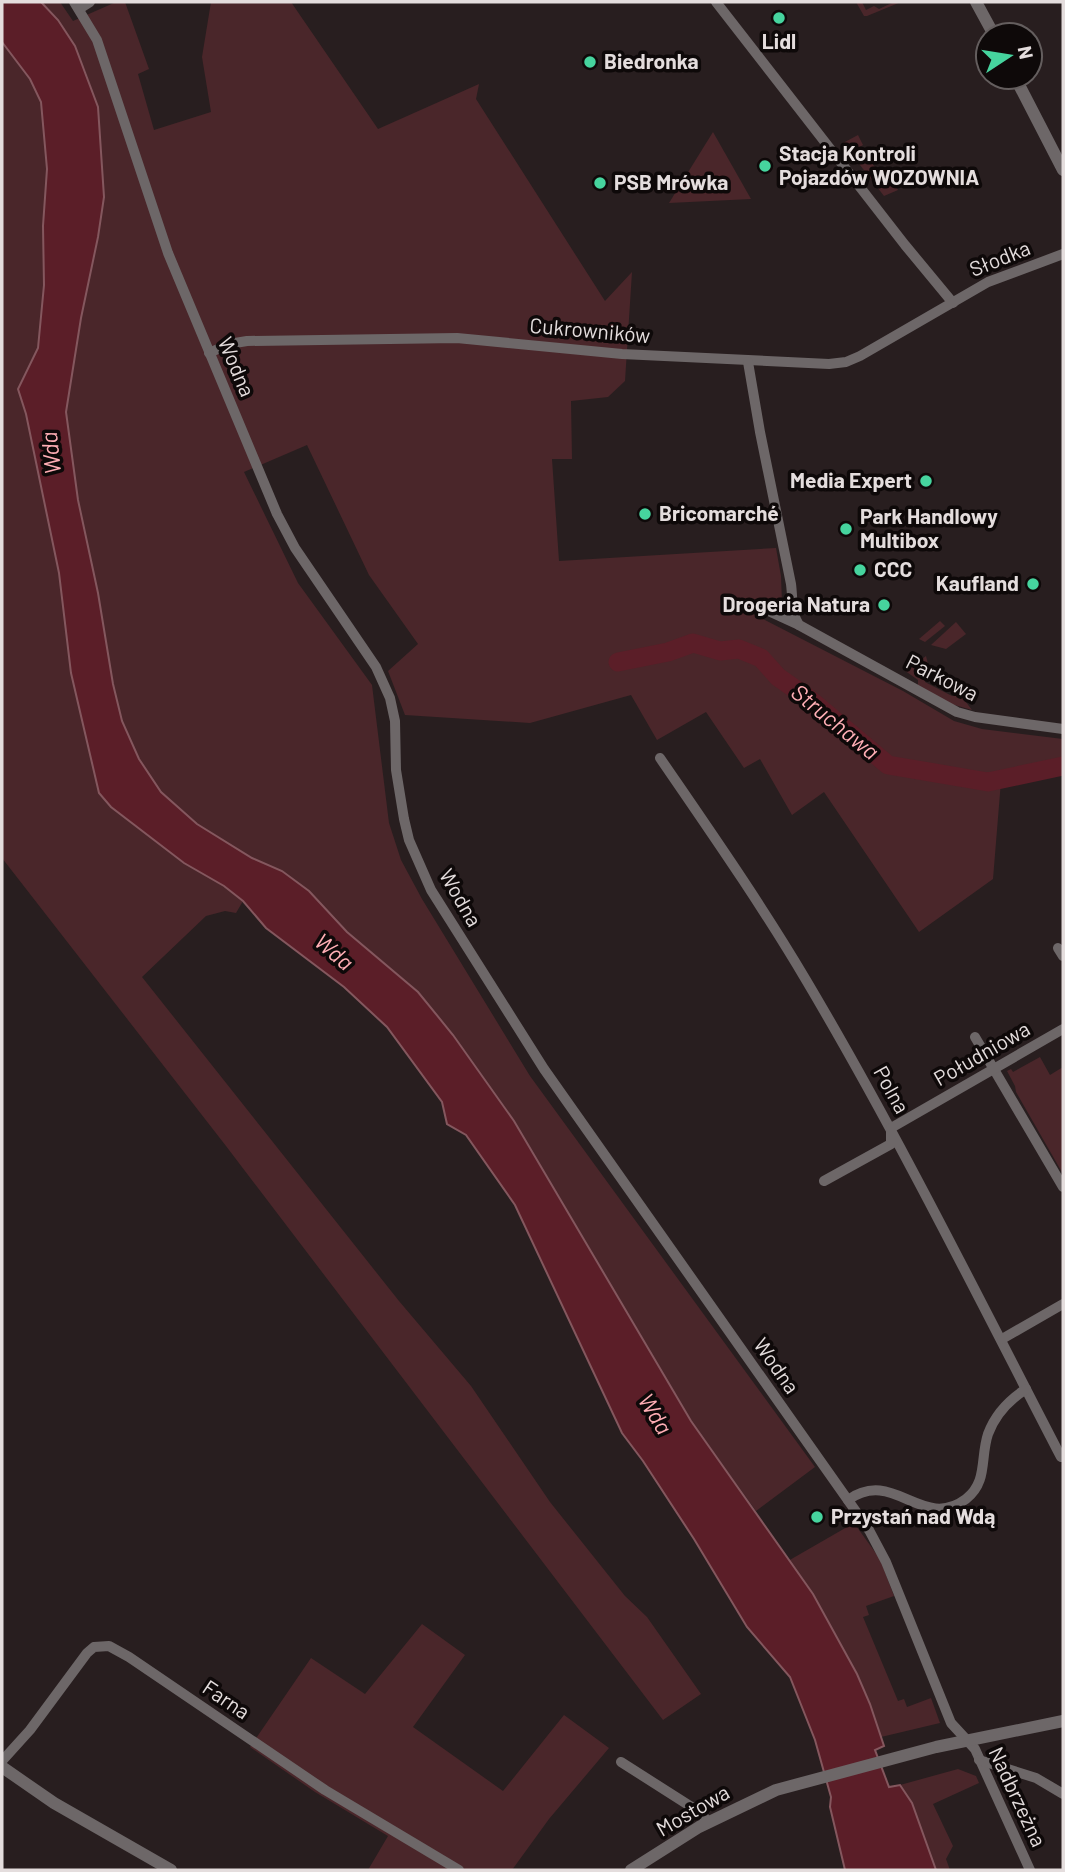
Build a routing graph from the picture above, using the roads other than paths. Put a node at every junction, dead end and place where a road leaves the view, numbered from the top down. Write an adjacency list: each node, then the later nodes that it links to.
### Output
1 (90, 2): 4 (street)
2 (716, 2): 9 (street)
3 (976, 2): 5 (street)
4 (77, 6): 10 (street, Wodna)
5 (986, 21)
6 (1022, 91): 7 (street)
7 (1063, 170)
8 (1063, 254): 9 (street, Słodka)
9 (953, 303): 11 (street, Cukrowników)
10 (209, 352): 11 (street, Cukrowników); 26 (street, Wodna)
11 (748, 362): 13 (street)
12 (764, 609): 13 (street, Parkowa)
13 (800, 625): 14 (street, Parkowa)
14 (1063, 729)
15 (660, 758): 19 (street, Polna)
16 (1063, 1029): 18 (street, Południowa)
17 (975, 1037): 18 (street)
18 (995, 1068): 19 (street, Południowa); 21 (street)
19 (891, 1128): 20 (street, Południowa); 23 (street, Polna)
20 (824, 1181)
21 (1063, 1187)
22 (1063, 1304): 23 (street)
23 (1002, 1339): 24 (street, Polna)
24 (1026, 1389): 25 (street, Polna); 26 (street)
25 (1061, 1457)
26 (848, 1500): 28 (street, Wodna)
27 (1063, 1721): 28 (street, Mostowa)
28 (968, 1740): 29 (street, Nadbrzeżna); 34 (street, Mostowa)
29 (979, 1760): 33 (street); 38 (street, Nadbrzeżna)
30 (2, 1761): 36 (street, Farna)
31 (621, 1762): 34 (street)
32 (2, 1767): 35 (street)
33 (1063, 1794)
34 (708, 1822): 37 (street, Mostowa)
35 (171, 1870)
36 (459, 1870)
37 (631, 1870)
38 (1030, 1870)

